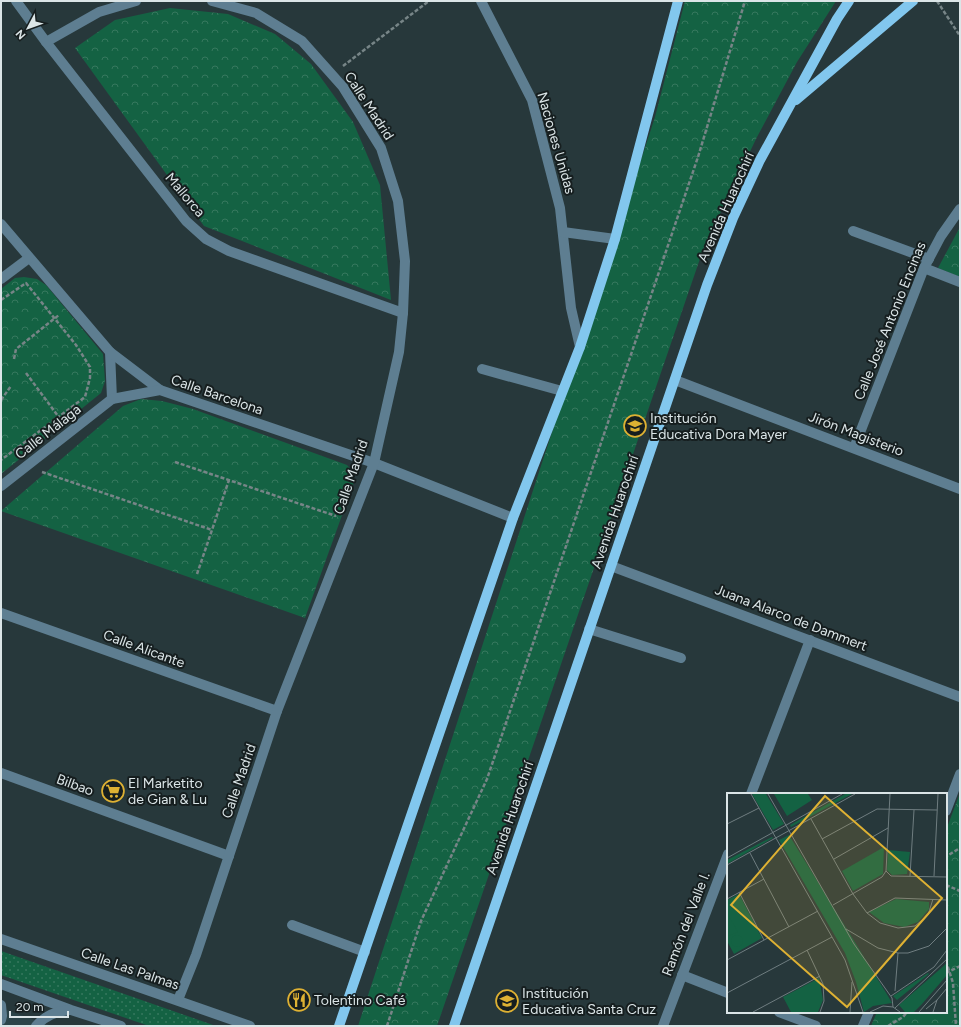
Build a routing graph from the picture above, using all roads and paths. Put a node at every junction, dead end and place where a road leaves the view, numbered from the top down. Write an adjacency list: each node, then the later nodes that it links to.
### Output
1 (16, 1): 12 (street, Mallorca)
2 (136, 1): 12 (street)
3 (212, 1): 13 (street, Calle Madrid)
4 (429, 1): 13 (path)
5 (481, 1): 18 (street, Naciones Unidas)
6 (678, 1): 19 (main road)
7 (745, 1): 90 (path)
8 (849, 1): 14 (main road, Avenida Huarochirí)
9 (913, 1): 14 (main road)
10 (936, 1): 11 (path)
11 (960, 36)
12 (46, 42): 26 (street, Mallorca)
13 (332, 75): 26 (street, Calle Madrid)
14 (791, 104): 33 (main road, Avenida Huarochirí)
15 (960, 209): 21 (street, Calle José Antonio Encinas)
16 (1, 224): 20 (street)
17 (853, 231): 21 (street)
18 (563, 232): 19 (street); 28 (street, Naciones Unidas)
19 (615, 239): 28 (main road)
20 (29, 258): 22 (street); 25 (street)
21 (927, 264): 23 (street); 40 (street, Calle José Antonio Encinas)
22 (1, 279)
23 (960, 282)
24 (1, 300): 27 (path)
25 (70, 306): 27 (path); 29 (street)
26 (403, 313): 43 (street, Calle Madrid)
27 (54, 319): 30 (path); 39 (path)
28 (580, 347): 36 (main road)
29 (110, 352): 35 (street); 37 (street)
30 (14, 359)
31 (482, 369): 36 (street)
32 (26, 373): 39 (path)
33 (675, 380): 40 (street, Jirón Magisterio); 51 (main road, Avenida Huarochirí)
34 (11, 386): 38 (path)
35 (160, 390): 37 (street, Calle Barcelona); 43 (street, Calle Barcelona)
36 (562, 391): 49 (main road)
37 (112, 399): 44 (street, Calle Málaga)
38 (1, 400)
39 (58, 416): 41 (path)
40 (854, 448): 47 (street, Jirón Magisterio)
41 (1, 460)
42 (175, 462): 45 (path)
43 (374, 463): 49 (street, Calle Barcelona); 58 (street, Calle Madrid)
44 (28, 465): 46 (street, Calle Málaga); 50 (path)
45 (229, 480): 48 (path); 50 (path)
46 (1, 486)
47 (960, 489)
48 (336, 516)
49 (513, 518): 71 (main road)
50 (212, 530): 52 (path)
51 (611, 566): 54 (main road, Avenida Huarochirí); 55 (street, Juana Alarco de Dammert)
52 (197, 574)
53 (1, 613): 58 (street, Calle Alicante)
54 (590, 629): 56 (street); 91 (main road, Avenida Huarochirí)
55 (810, 640): 57 (street, Juana Alarco de Dammert); 61 (street)
56 (681, 658)
57 (960, 697)
58 (277, 711): 64 (street, Calle Madrid)
59 (1, 773): 64 (street, Bilbao)
60 (960, 774): 62 (street)
61 (751, 793)
62 (947, 807)
63 (960, 848): 65 (path)
64 (229, 856): 79 (street, Calle Madrid)
65 (947, 856)
66 (727, 857): 76 (street, Ramón del Valle I.)
67 (947, 885): 68 (path)
68 (960, 890)
69 (292, 925): 71 (street)
70 (1, 939): 79 (street, Calle Las Palmas)
71 (365, 952): 89 (main road)
72 (947, 963): 74 (path)
73 (960, 966): 74 (path)
74 (950, 970): 75 (path); 96 (path)
75 (947, 972)
76 (682, 975): 78 (street); 92 (street, Ramón del Valle I.)
77 (1, 984): 81 (street)
78 (727, 993)
79 (178, 1000): 88 (street, Calle Las Palmas)
80 (1, 1005): 85 (street)
81 (71, 1010): 86 (street); 87 (street)
82 (782, 1013): 93 (street)
83 (869, 1013): 94 (street)
84 (906, 1013): 95 (path)
85 (1, 1020)
86 (36, 1026)
87 (121, 1026)
88 (250, 1026)
89 (340, 1026)
90 (387, 1026)
91 (454, 1026)
92 (662, 1026)
93 (816, 1026)
94 (863, 1026)
95 (888, 1026)
96 (956, 1026)

